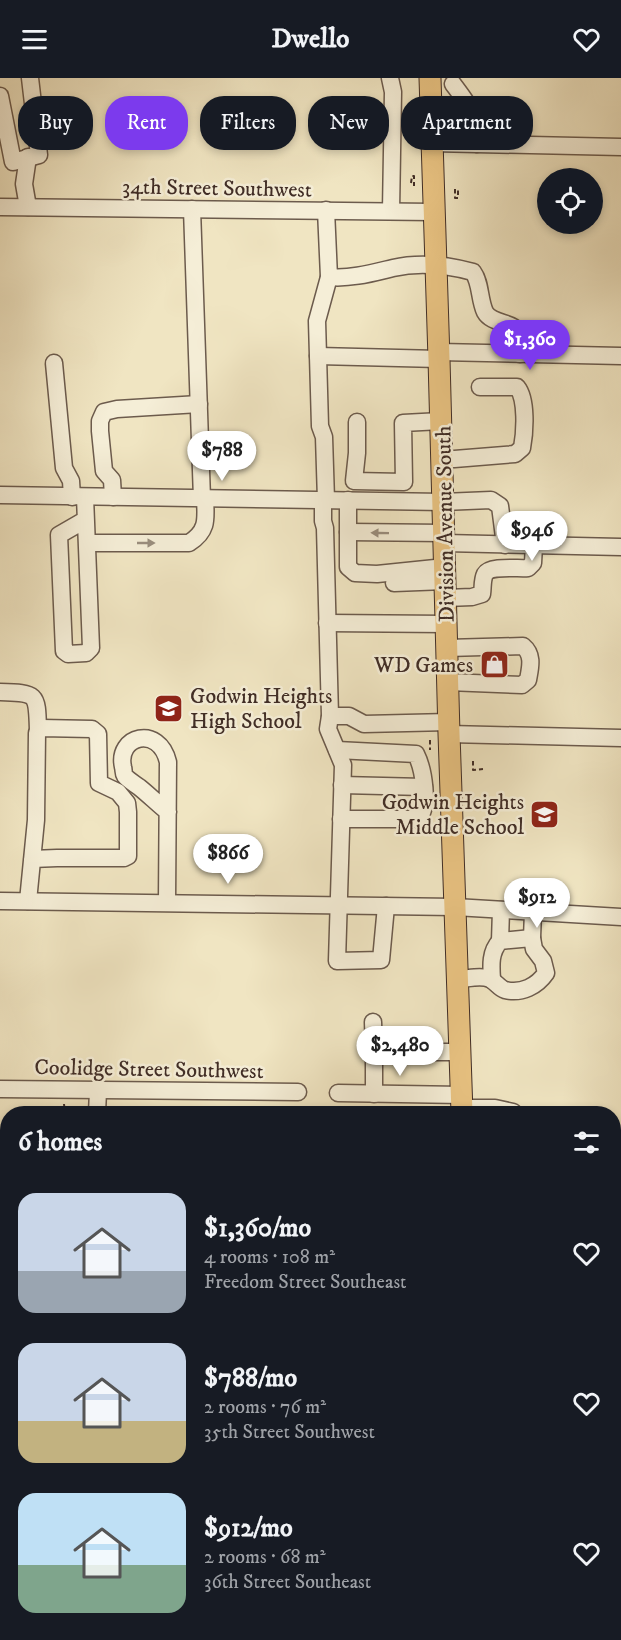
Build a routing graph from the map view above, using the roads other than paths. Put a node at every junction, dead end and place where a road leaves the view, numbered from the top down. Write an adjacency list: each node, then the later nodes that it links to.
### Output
1 (30, 78): 10 (street)
2 (390, 78): 15 (street)
3 (455, 81): 4 (street); 6 (street)
4 (430, 84)
5 (0, 96): 10 (street)
6 (463, 96)
7 (533, 145): 8 (street)
8 (621, 147)
9 (432, 150): 16 (main road, Division Avenue South)
10 (28, 157): 12 (street)
11 (0, 207): 12 (street, 34th Street Southwest)
12 (28, 207): 13 (street, 34th Street Southwest)
13 (192, 209): 14 (street, 34th Street Southwest); 25 (street)
14 (326, 210): 15 (street, 34th Street Southwest); 18 (street)
15 (391, 211): 16 (street, 34th Street Southwest)
16 (434, 212): 17 (main road, Division Avenue South)
17 (436, 264): 18 (street); 19 (street); 20 (main road, Division Avenue South)
18 (329, 277): 21 (street)
19 (520, 354): 20 (street); 22 (street)
20 (439, 355): 21 (street); 26 (main road, Division Avenue South)
21 (318, 356): 30 (street)
22 (621, 356)
23 (54, 363): 33 (street)
24 (480, 387): 28 (street)
25 (199, 404): 34 (street); 35 (street)
26 (441, 421): 28 (main road, Division Avenue South); 31 (street)
27 (357, 422): 29 (street)
28 (442, 459): 39 (main road, Division Avenue South)
29 (354, 477): 30 (street); 31 (street)
30 (325, 478): 36 (street)
31 (404, 482): 38 (street)
32 (0, 495): 33 (street)
33 (78, 497): 34 (street); 40 (street)
34 (113, 497): 35 (street)
35 (203, 499): 36 (street); 43 (street, one-way to 35)
36 (324, 500): 37 (street); 49 (street)
37 (348, 500): 38 (street); 41 (street)
38 (403, 501): 39 (street)
39 (443, 501): 42 (main road, Division Avenue South); 44 (street)
40 (85, 520): 43 (street); 43 (street)
41 (348, 532): 42 (street, one-way to 41); 47 (street)
42 (444, 538): 44 (street); 47 (main road, Division Avenue South)
43 (88, 543)
44 (505, 545): 45 (street)
45 (534, 545): 46 (street); 47 (street)
46 (621, 547)
47 (446, 582): 48 (street); 50 (main road, Division Avenue South)
48 (394, 583)
49 (327, 623): 50 (street); 54 (street)
50 (446, 624): 51 (main road, Division Avenue South)
51 (447, 648): 52 (main road, Division Avenue South); 52 (street)
52 (448, 682): 55 (main road, Division Avenue South)
53 (0, 692): 56 (street)
54 (330, 716): 55 (street); 58 (street)
55 (449, 728): 57 (street); 69 (main road, Division Avenue South)
56 (38, 731): 63 (street); 63 (street)
57 (621, 738)
58 (337, 750): 59 (street); 60 (street)
59 (342, 785): 60 (street); 62 (street)
60 (424, 787): 62 (street)
61 (168, 812): 66 (street)
62 (341, 819): 67 (street)
63 (32, 860): 65 (street)
64 (0, 900): 65 (street)
65 (28, 901): 66 (street)
66 (167, 902): 67 (street)
67 (339, 905): 68 (street); 68 (street)
68 (386, 906): 69 (street)
69 (455, 907): 70 (street); 75 (main road, Division Avenue South)
70 (501, 910): 71 (street); 74 (street)
71 (533, 912): 72 (street); 73 (street)
72 (621, 917)
73 (532, 938): 74 (street); 76 (street)
74 (500, 941): 76 (street)
75 (458, 979): 76 (street); 79 (main road, Division Avenue South)
76 (492, 980)
77 (373, 1023): 78 (street)
78 (374, 1052): 79 (street); 84 (street)
79 (460, 1052): 86 (main road, Division Avenue South)
80 (0, 1089): 81 (street, Coolidge Street Southwest)
81 (98, 1091): 82 (street, Coolidge Street Southwest); 85 (street)
82 (298, 1092)
83 (338, 1093): 84 (street)
84 (374, 1094): 86 (street)
85 (97, 1106)
86 (462, 1106)

